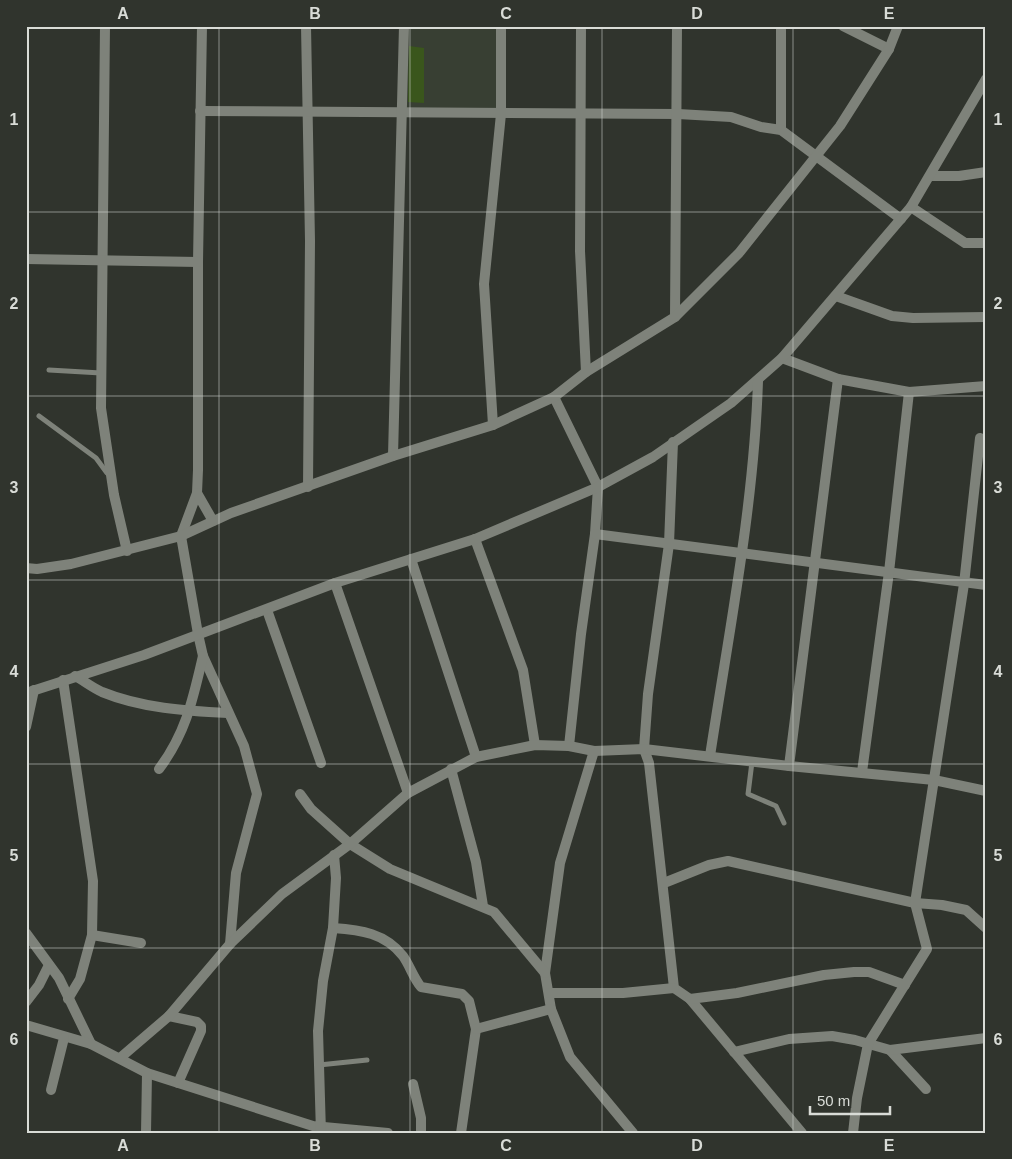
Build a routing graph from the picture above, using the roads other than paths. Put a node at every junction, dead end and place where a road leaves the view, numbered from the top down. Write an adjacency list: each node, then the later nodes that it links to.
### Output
1 (105, 26): 27 (street)
2 (202, 26): 13 (street)
3 (306, 26): 15 (street)
4 (404, 26): 14 (street)
5 (501, 26): 16 (street)
6 (581, 26): 18 (street)
7 (677, 26): 17 (street)
8 (781, 26): 19 (street)
9 (843, 26): 11 (street)
10 (898, 26): 11 (street)
11 (889, 49): 20 (street)
12 (986, 79): 22 (street)
13 (200, 111): 15 (street); 28 (street)
14 (403, 111): 15 (street); 16 (street); 45 (street)
15 (307, 112): 46 (street)
16 (501, 114): 18 (street); 42 (street)
17 (678, 114): 18 (street); 19 (street); 30 (street)
18 (581, 115): 35 (street)
19 (781, 130): 20 (street)
20 (818, 157): 24 (street); 30 (street)
21 (986, 172): 22 (street)
22 (930, 176): 23 (street)
23 (911, 207): 24 (street); 25 (street)
24 (901, 219): 29 (street)
25 (986, 243)
26 (26, 259): 27 (street)
27 (102, 261): 28 (street); 34 (street)
28 (198, 262): 49 (street)
29 (836, 296): 31 (street); 32 (street)
30 (674, 317): 35 (street)
31 (986, 317)
32 (782, 358): 36 (street); 37 (street)
33 (49, 370): 34 (lane)
34 (101, 372): 48 (street)
35 (586, 372): 40 (street)
36 (838, 379): 39 (street); 58 (street)
37 (758, 381): 44 (street); 56 (street)
38 (986, 386): 39 (street)
39 (909, 392): 60 (street)
40 (554, 397): 42 (street); 47 (street)
41 (39, 416): 48 (lane)
42 (493, 425): 45 (street)
43 (980, 438): 62 (street)
44 (673, 442): 47 (street); 54 (street)
45 (393, 456): 46 (street)
46 (308, 487): 50 (street)
47 (598, 487): 51 (street); 53 (street)
48 (114, 494): 55 (street)
49 (197, 494): 50 (street); 52 (street)
50 (214, 521): 52 (street)
51 (595, 534): 54 (street); 74 (street)
52 (181, 536): 55 (street); 65 (street)
53 (475, 539): 57 (street); 73 (street)
54 (669, 544): 56 (street); 75 (street)
55 (127, 551): 59 (street)
56 (742, 552): 58 (street); 77 (street)
57 (410, 559): 61 (street); 78 (street)
58 (815, 562): 60 (street); 81 (street)
59 (26, 568)
60 (890, 572): 62 (street); 84 (street)
61 (335, 583): 64 (street); 87 (street)
62 (964, 584): 63 (street); 85 (street)
63 (986, 585)
64 (267, 610): 65 (street); 80 (street)
65 (198, 634): 66 (street); 67 (street)
66 (203, 656): 70 (street); 71 (street)
67 (75, 676): 68 (street); 70 (street)
68 (63, 680): 69 (street); 98 (street)
69 (30, 691): 72 (street)
70 (191, 711): 71 (street); 82 (street)
71 (228, 713): 100 (street)
72 (26, 727)
73 (535, 745): 74 (street); 78 (street)
74 (569, 746): 76 (street)
75 (644, 749): 76 (street); 77 (street); 92 (street)
76 (594, 751): 102 (street)
77 (710, 756): 79 (street)
78 (476, 757): 83 (street)
79 (752, 761): 81 (street); 89 (lane)
80 (321, 763)
81 (789, 766): 84 (street)
82 (159, 769)
83 (451, 769): 87 (street); 94 (street)
84 (862, 772): 85 (street)
85 (934, 780): 86 (street); 93 (street)
86 (986, 791)
87 (408, 793): 90 (street)
88 (300, 794): 90 (street)
89 (784, 823)
90 (350, 844): 91 (street); 94 (street)
91 (334, 855): 95 (street); 100 (street)
92 (664, 883): 93 (street); 104 (street)
93 (915, 903): 96 (street); 103 (street)
94 (483, 906): 102 (street)
95 (333, 928): 112 (street); 121 (street)
96 (986, 928)
97 (26, 933): 101 (street)
98 (92, 935): 99 (street); 106 (street)
99 (141, 943)
100 (230, 944): 110 (street)
101 (49, 965): 106 (street); 108 (street)
102 (546, 973): 105 (street)
103 (905, 985): 107 (street); 116 (street)
104 (674, 988): 105 (street); 107 (street)
105 (549, 993): 109 (street)
106 (68, 999): 115 (street)
107 (690, 999): 118 (street)
108 (26, 1002)
109 (551, 1008): 112 (street); 132 (street)
110 (169, 1016): 119 (street); 123 (street)
111 (26, 1025): 113 (street)
112 (476, 1030): 131 (street)
113 (64, 1038): 115 (street); 126 (street)
114 (986, 1038): 117 (street)
115 (92, 1044): 119 (street)
116 (868, 1044): 117 (street); 118 (street); 134 (street)
117 (890, 1050): 125 (street)
118 (734, 1052): 133 (street)
119 (120, 1058): 122 (street)
120 (367, 1060): 121 (lane)
121 (319, 1065): 127 (street)
122 (147, 1073): 123 (street); 128 (street)
123 (178, 1083): 127 (street)
124 (413, 1084): 130 (street)
125 (926, 1089)
126 (51, 1090)
127 (321, 1129): 129 (street)
128 (146, 1133)
129 (388, 1133)
130 (421, 1133)
131 (461, 1133)
132 (633, 1133)
133 (802, 1133)
134 (853, 1133)

